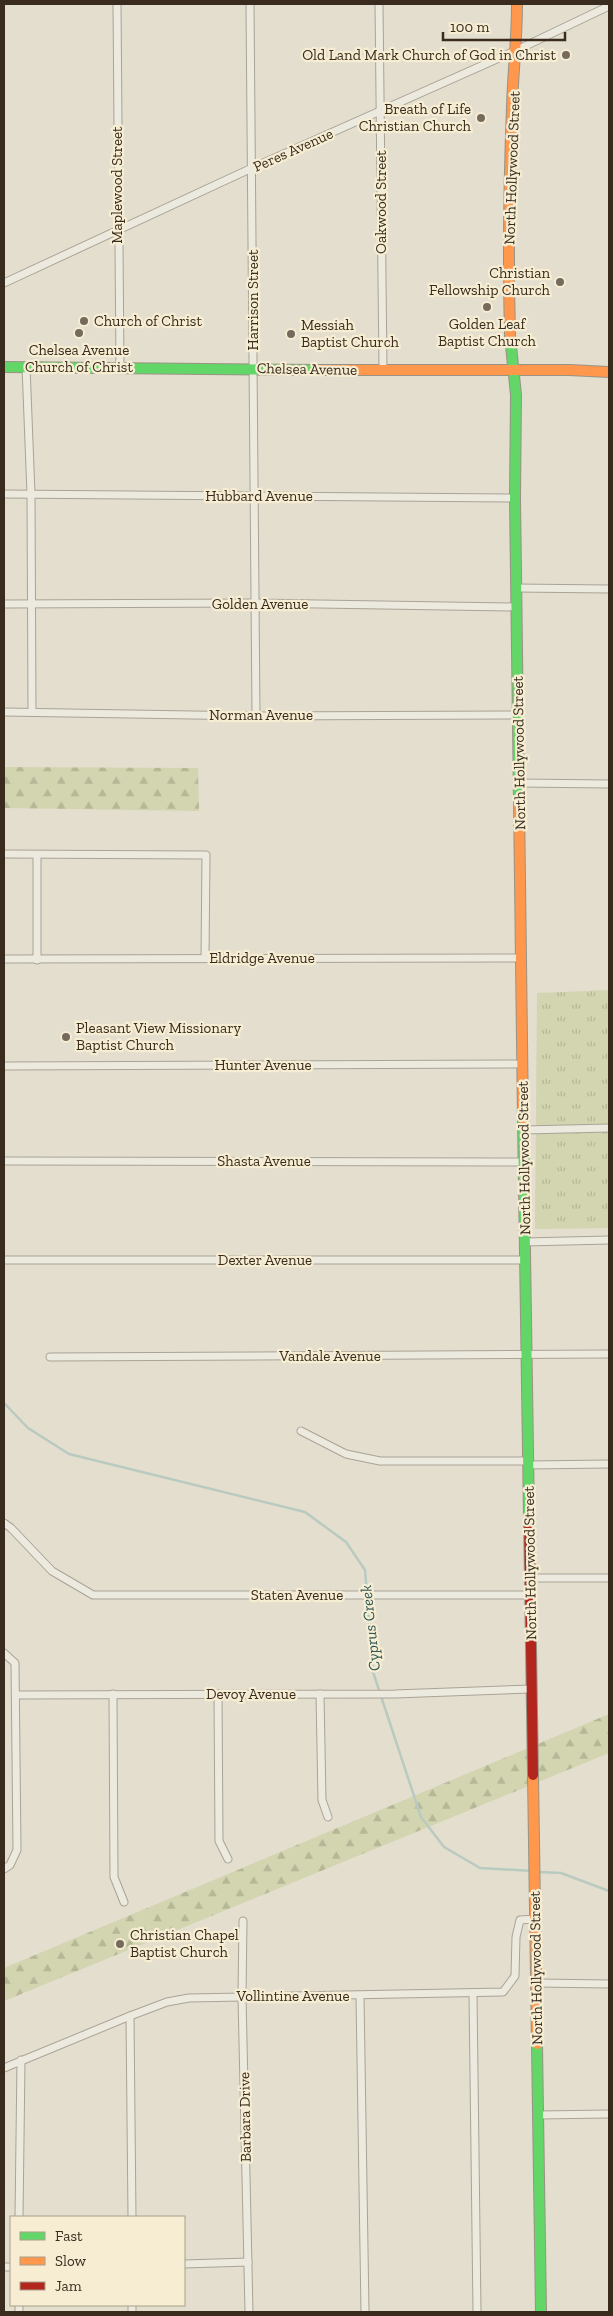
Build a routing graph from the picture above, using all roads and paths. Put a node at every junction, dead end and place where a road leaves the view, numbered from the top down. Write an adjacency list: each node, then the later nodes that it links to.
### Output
1 (117, 4): 9 (street, Maplewood Street)
2 (250, 4): 8 (street, Harrison Street)
3 (380, 4): 7 (street, Oakwood Street)
4 (517, 4): 6 (main road, North Hollywood Street)
5 (609, 6): 6 (street, Peres Avenue)
6 (517, 50): 7 (street, Peres Avenue); 16 (main road, North Hollywood Street)
7 (381, 110): 8 (street, Peres Avenue); 15 (street, Oakwood Street)
8 (252, 168): 9 (street, Peres Avenue); 14 (street, Harrison Street)
9 (117, 231): 10 (street, Peres Avenue); 13 (street, Maplewood Street)
10 (4, 283)
11 (26, 366): 12 (main road, Chelsea Avenue); 13 (main road, Chelsea Avenue); 19 (street)
12 (4, 367)
13 (120, 367): 14 (main road, Chelsea Avenue)
14 (253, 368): 15 (main road, Chelsea Avenue); 20 (street, Harrison Street)
15 (383, 370): 16 (main road, Chelsea Avenue)
16 (512, 371): 17 (main road, Chelsea Avenue); 21 (main road, North Hollywood Street)
17 (609, 372)
18 (4, 494): 19 (street, Hubbard Avenue)
19 (31, 494): 20 (street, Hubbard Avenue); 26 (street)
20 (253, 496): 21 (street, Hubbard Avenue); 24 (street, Harrison Street)
21 (515, 498): 22 (main road, North Hollywood Street)
22 (516, 588): 23 (street); 27 (main road, North Hollywood Street)
23 (609, 588)
24 (255, 603): 26 (street, Golden Avenue); 27 (street, Golden Avenue); 31 (street, Harrison Street)
25 (4, 604): 26 (street, Golden Avenue)
26 (32, 604): 29 (street)
27 (517, 606): 30 (main road, North Hollywood Street)
28 (4, 712): 29 (street, Norman Avenue)
29 (32, 712): 31 (street, Norman Avenue)
30 (518, 714): 31 (street, Norman Avenue); 32 (main road, North Hollywood Street)
31 (256, 716)
32 (519, 783): 33 (street); 37 (main road, North Hollywood Street)
33 (609, 784)
34 (4, 854): 35 (street)
35 (37, 855): 36 (street); 39 (street)
36 (205, 958): 37 (street, Eldridge Avenue); 39 (street, Eldridge Avenue)
37 (521, 958): 40 (main road, North Hollywood Street)
38 (4, 960): 39 (street, Eldridge Avenue)
39 (37, 960)
40 (523, 1064): 41 (street, Hunter Avenue); 43 (main road, North Hollywood Street)
41 (4, 1066)
42 (609, 1128): 43 (street)
43 (524, 1130): 45 (main road, North Hollywood Street)
44 (4, 1161): 45 (street, Shasta Avenue)
45 (524, 1162): 47 (main road, North Hollywood Street)
46 (609, 1240): 47 (street)
47 (525, 1242): 49 (main road, North Hollywood Street)
48 (4, 1260): 49 (street, Dexter Avenue)
49 (526, 1260): 51 (main road, North Hollywood Street)
50 (609, 1354): 51 (street, Vandale Avenue)
51 (526, 1356): 52 (street, Vandale Avenue); 54 (main road, North Hollywood Street)
52 (50, 1358)
53 (301, 1431): 54 (street)
54 (528, 1463): 55 (street); 57 (main road, North Hollywood Street)
55 (609, 1464)
56 (4, 1523): 59 (street, Staten Avenue)
57 (531, 1578): 58 (street); 59 (main road, North Hollywood Street)
58 (609, 1578)
59 (531, 1595): 61 (main road, North Hollywood Street)
60 (4, 1653): 65 (street)
61 (532, 1689): 64 (street, Devoy Avenue); 70 (main road, North Hollywood Street)
62 (114, 1694): 63 (street, Devoy Avenue); 65 (street, Devoy Avenue); 69 (street)
63 (218, 1694): 64 (street, Devoy Avenue); 67 (street)
64 (320, 1694): 66 (street)
65 (16, 1695): 68 (street)
66 (328, 1817)
67 (228, 1859)
68 (4, 1869)
69 (124, 1902)
70 (535, 1919): 72 (main road, North Hollywood Street); 74 (street, Vollintine Avenue)
71 (243, 1921): 75 (street, Barbara Drive)
72 (537, 1983): 73 (street); 81 (main road, North Hollywood Street)
73 (609, 1984)
74 (473, 1994): 76 (street, Vollintine Avenue); 88 (street)
75 (242, 1996): 76 (street, Vollintine Avenue); 77 (street, Vollintine Avenue); 84 (street, Barbara Drive)
76 (360, 1996): 87 (street)
77 (130, 2016): 78 (street, Vollintine Avenue); 83 (street)
78 (20, 2060): 79 (street, Vollintine Avenue); 82 (street)
79 (4, 2068)
80 (609, 2114): 81 (street)
81 (539, 2115): 89 (main road, North Hollywood Street)
82 (19, 2216)
83 (132, 2216)
84 (248, 2262): 85 (street); 86 (street, Barbara Drive)
85 (185, 2264)
86 (249, 2312)
87 (364, 2312)
88 (477, 2312)
89 (542, 2312)

